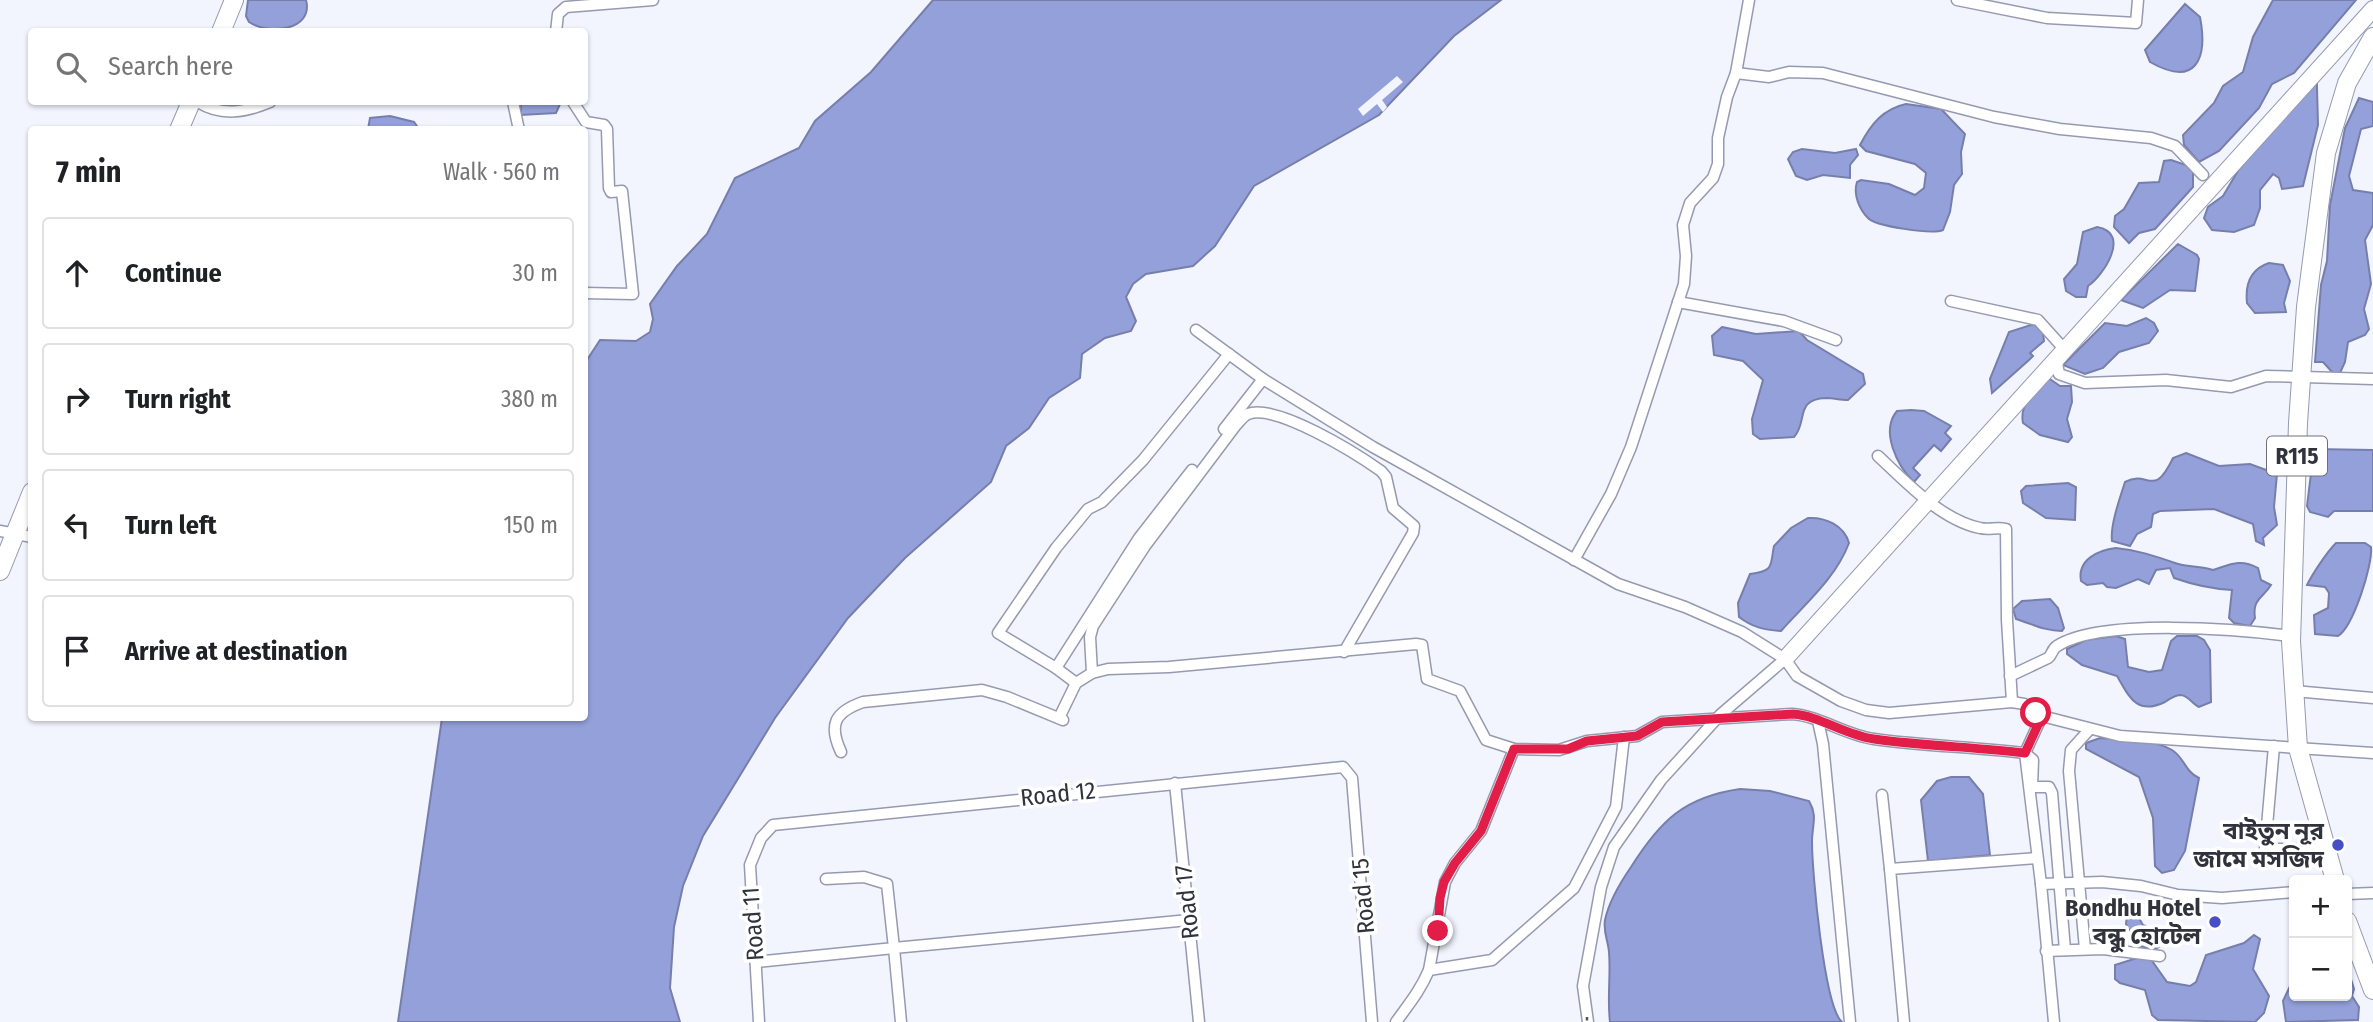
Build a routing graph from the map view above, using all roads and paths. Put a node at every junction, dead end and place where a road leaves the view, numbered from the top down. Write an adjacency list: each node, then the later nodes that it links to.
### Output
1 (234, 0): 7 (main road)
2 (653, 0): 8 (street)
3 (1749, 0): 10 (street)
4 (1957, 0): 5 (street)
5 (2138, 0)
6 (2373, 9): 24 (street)
7 (223, 28)
8 (556, 28)
9 (2373, 37): 26 (main road, R115)
10 (1736, 72): 18 (street); 21 (street)
11 (190, 105): 16 (main road)
12 (208, 105): 13 (street)
13 (263, 105)
14 (514, 105): 17 (street)
15 (575, 105): 19 (street)
16 (182, 126)
17 (518, 126)
18 (2203, 175)
19 (588, 293)
20 (1951, 301): 24 (street)
21 (1678, 302): 23 (street); 33 (street)
22 (1196, 330): 25 (street)
23 (1836, 340)
24 (2065, 349): 26 (street); 30 (street)
25 (1229, 354): 27 (street); 38 (street)
26 (2301, 376): 28 (street); 35 (main road, R115)
27 (1262, 379): 33 (street); 38 (street)
28 (2373, 379)
29 (1878, 456): 30 (street)
30 (1928, 500): 37 (street); 40 (street)
31 (28, 502): 32 (main road)
32 (16, 533): 34 (main road)
33 (1574, 560): 37 (street)
34 (0, 571)
35 (2291, 636): 40 (street); 42 (main road, R115)
36 (1344, 652): 39 (street); 39 (street); 52 (street)
37 (1785, 659): 44 (street); 46 (street)
38 (1056, 668): 41 (street)
39 (1092, 673): 41 (street)
40 (2010, 676): 44 (street)
41 (1076, 683): 53 (street)
42 (2294, 691): 43 (street); 51 (main road, R115)
43 (2373, 698)
44 (2012, 702): 45 (street)
45 (2042, 716): 48 (street); 54 (street)
46 (1717, 718): 47 (street); 49 (street); 86 (street)
47 (1818, 721): 54 (street); 87 (street)
48 (2089, 730): 50 (street); 66 (street)
49 (1624, 737): 52 (street); 79 (street)
50 (2274, 746): 51 (street); 60 (street)
51 (2298, 748): 55 (street); 60 (main road, R115)
52 (1514, 749): 79 (street)
53 (841, 752)
54 (2025, 753): 61 (street); 65 (street)
55 (2373, 754)
56 (1350, 771): 57 (street, Road 12); 84 (street, Road 15)
57 (1175, 783): 59 (street, Road 12); 71 (street, Road 17)
58 (1882, 795): 62 (street)
59 (767, 830): 78 (street, Road 11)
60 (2326, 849): 63 (main road, R115)
61 (2037, 858): 62 (street); 67 (street)
62 (1889, 870): 88 (street)
63 (2334, 875)
64 (826, 879): 73 (street)
65 (2059, 883): 66 (street); 67 (street); 75 (street)
66 (2078, 883): 68 (street); 74 (street)
67 (2041, 884): 76 (street)
68 (2289, 892)
69 (2373, 893): 70 (street)
70 (2352, 894)
71 (1189, 920): 73 (street); 83 (street, Road 17)
72 (2352, 934): 80 (main road)
73 (894, 948): 78 (street); 82 (street)
74 (2085, 949): 75 (street); 77 (street)
75 (2066, 950): 76 (street)
76 (2046, 951): 89 (street)
77 (2160, 956)
78 (756, 962): 81 (street, Road 11)
79 (1429, 970): 85 (street)
80 (2373, 990)
81 (760, 1022)
82 (901, 1022)
83 (1199, 1022)
84 (1372, 1022)
85 (1396, 1022)
86 (1588, 1022)
87 (1850, 1022)
88 (1904, 1022)
89 (2054, 1022)

